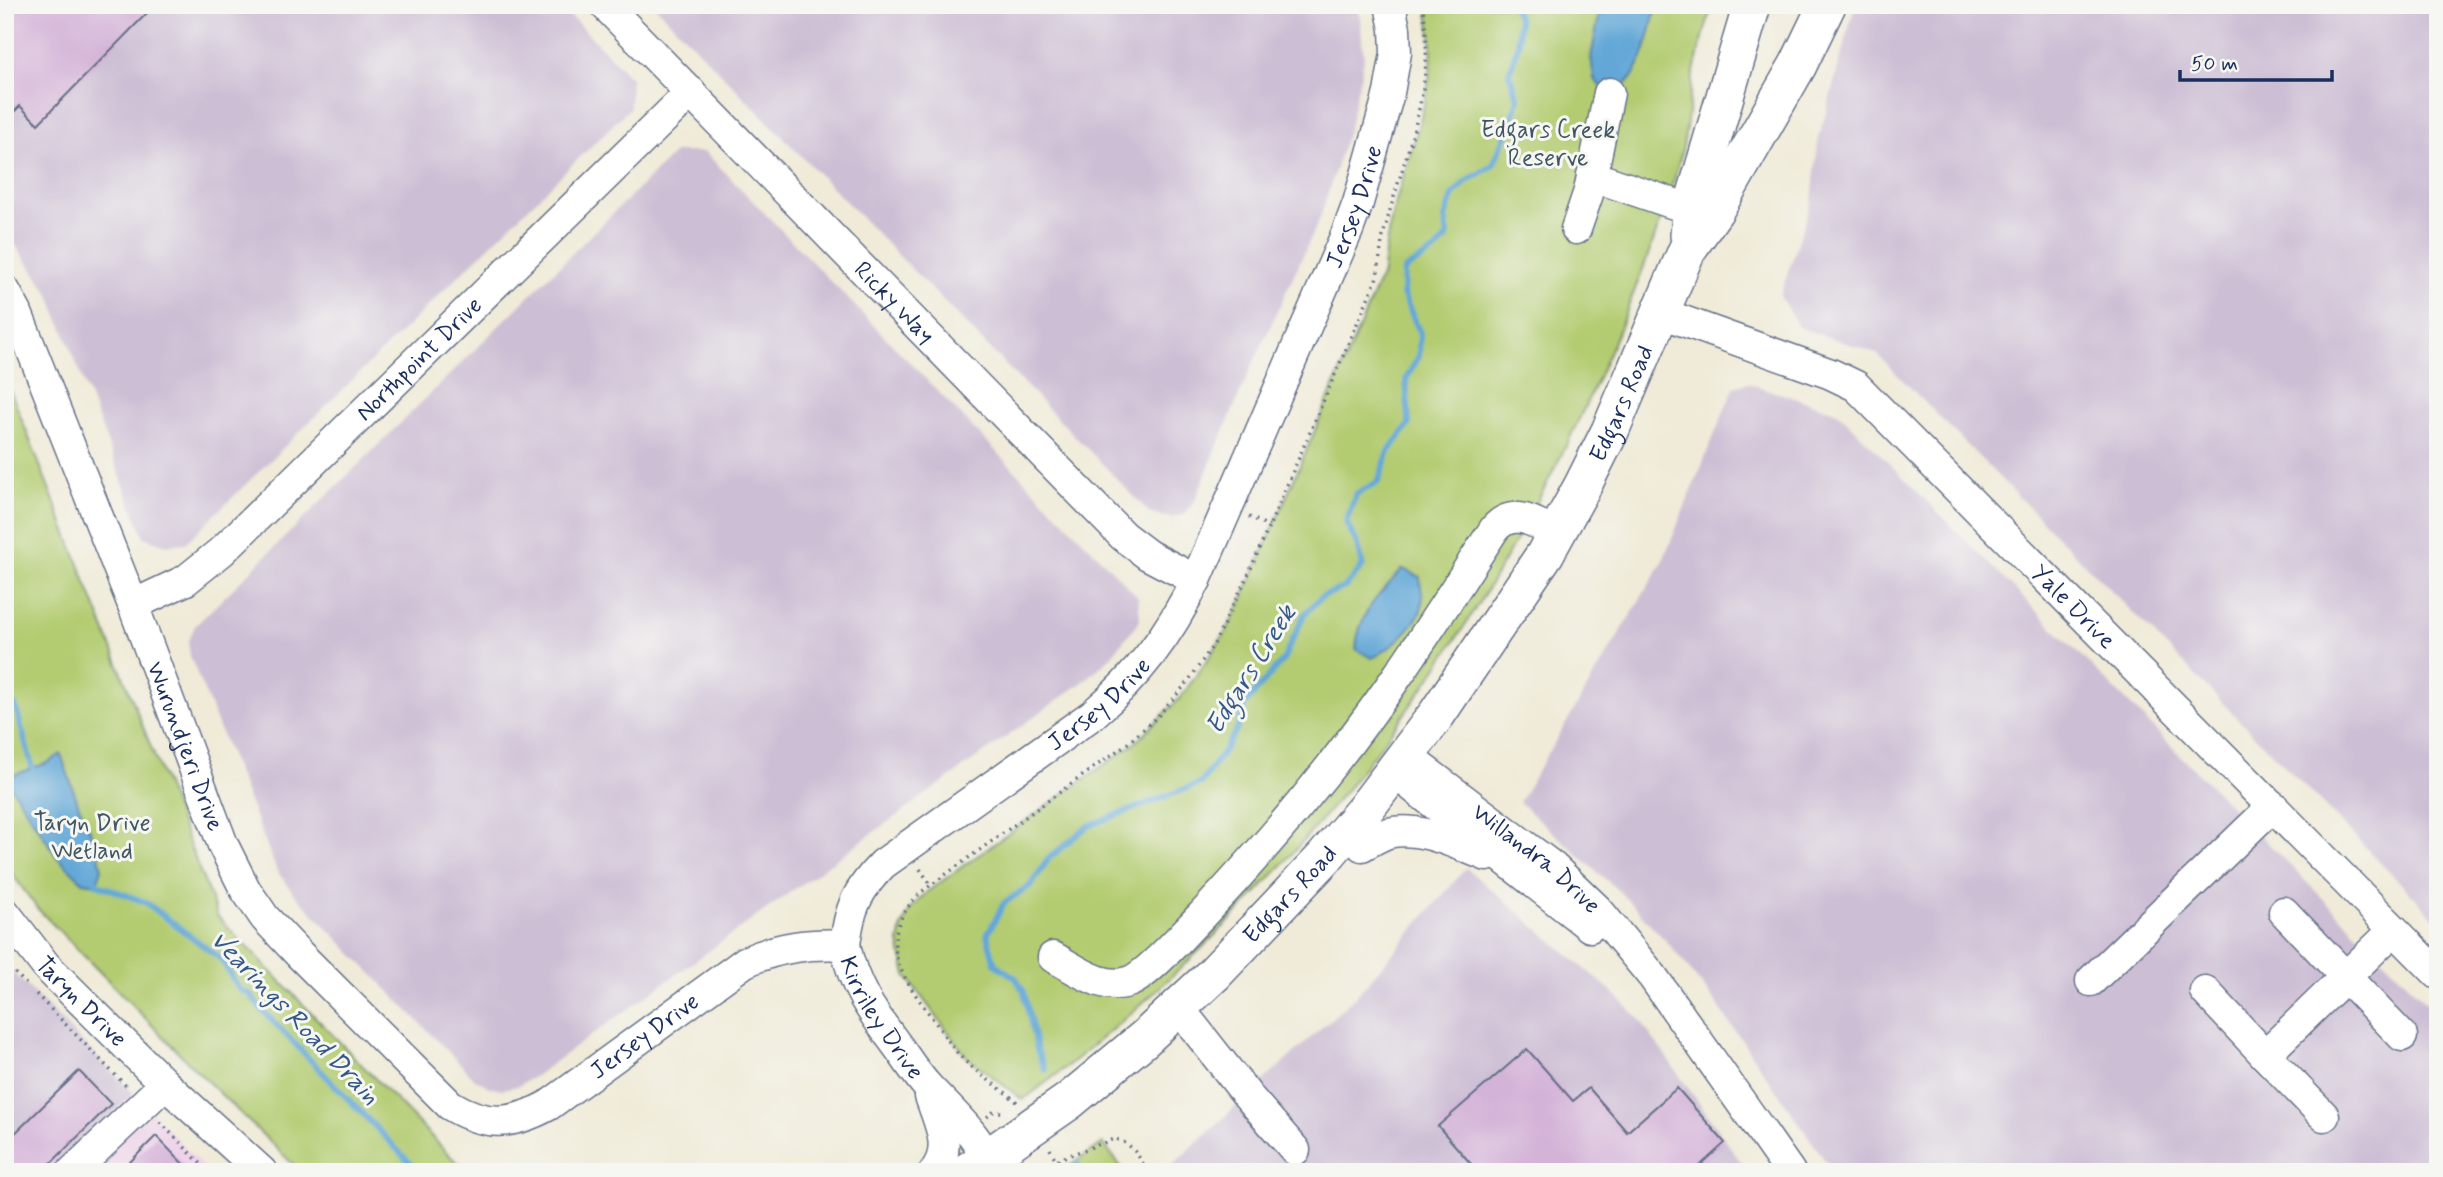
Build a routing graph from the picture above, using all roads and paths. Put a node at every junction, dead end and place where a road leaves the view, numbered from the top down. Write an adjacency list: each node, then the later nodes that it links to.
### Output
1 (606, 5): 5 (street, Ricky Way)
2 (1390, 5): 14 (street, Jersey Drive)
3 (1752, 5): 8 (main road, Edgars Road)
4 (1827, 5): 10 (main road, Edgars Road)
5 (691, 92): 14 (street, Ricky Way); 15 (street, Northpoint Drive)
6 (1609, 93): 7 (street)
7 (1592, 176): 8 (street); 9 (street)
8 (1692, 210): 10 (main road, Edgars Road)
9 (1576, 229)
10 (1687, 250): 12 (main road, Edgars Road)
11 (5, 291): 15 (street, Wurundjeri Drive)
12 (1661, 313): 13 (main road, Edgars Road); 17 (street, Yale Drive)
13 (1551, 544): 16 (main road, Edgars Road); 24 (street)
14 (1196, 580): 23 (street, Jersey Drive)
15 (133, 605): 38 (street, Wurundjeri Drive)
16 (1408, 771): 18 (main road, Edgars Road); 19 (street, Willandra Drive); 27 (street, Willandra Drive); 31 (main road, Edgars Road)
17 (2273, 806): 22 (street, Yale Drive); 29 (street)
18 (1362, 846): 19 (street); 31 (main road, Edgars Road)
19 (1513, 866): 27 (street, Willandra Drive)
20 (2284, 912): 28 (street)
21 (5, 913): 34 (street, Taryn Drive)
22 (2395, 930): 26 (street, Yale Drive); 28 (street)
23 (845, 945): 35 (street, Kirriley Drive); 38 (street, Jersey Drive)
24 (1053, 957)
25 (5, 962): 36 (path)
26 (2437, 972)
27 (1653, 977): 48 (street, Willandra Drive)
28 (2346, 977): 32 (street); 33 (street)
29 (2091, 981)
30 (2205, 990): 33 (street)
31 (1178, 1021): 39 (main road, Edgars Road); 40 (street); 41 (main road, Edgars Road)
32 (2402, 1036)
33 (2265, 1055): 37 (street)
34 (165, 1084): 36 (street); 44 (street, Taryn Drive); 45 (street, Taryn Drive)
35 (926, 1086): 41 (street, Kirriley Drive); 46 (street, Kirriley Drive)
36 (144, 1105): 42 (street); 43 (path)
37 (2323, 1116)
38 (484, 1120)
39 (1046, 1143): 41 (main road, Edgars Road); 47 (path)
40 (1294, 1150)
41 (988, 1168)
42 (72, 1172)
43 (209, 1172)
44 (244, 1172)
45 (262, 1172)
46 (934, 1172)
47 (1148, 1172)
48 (1790, 1172)

